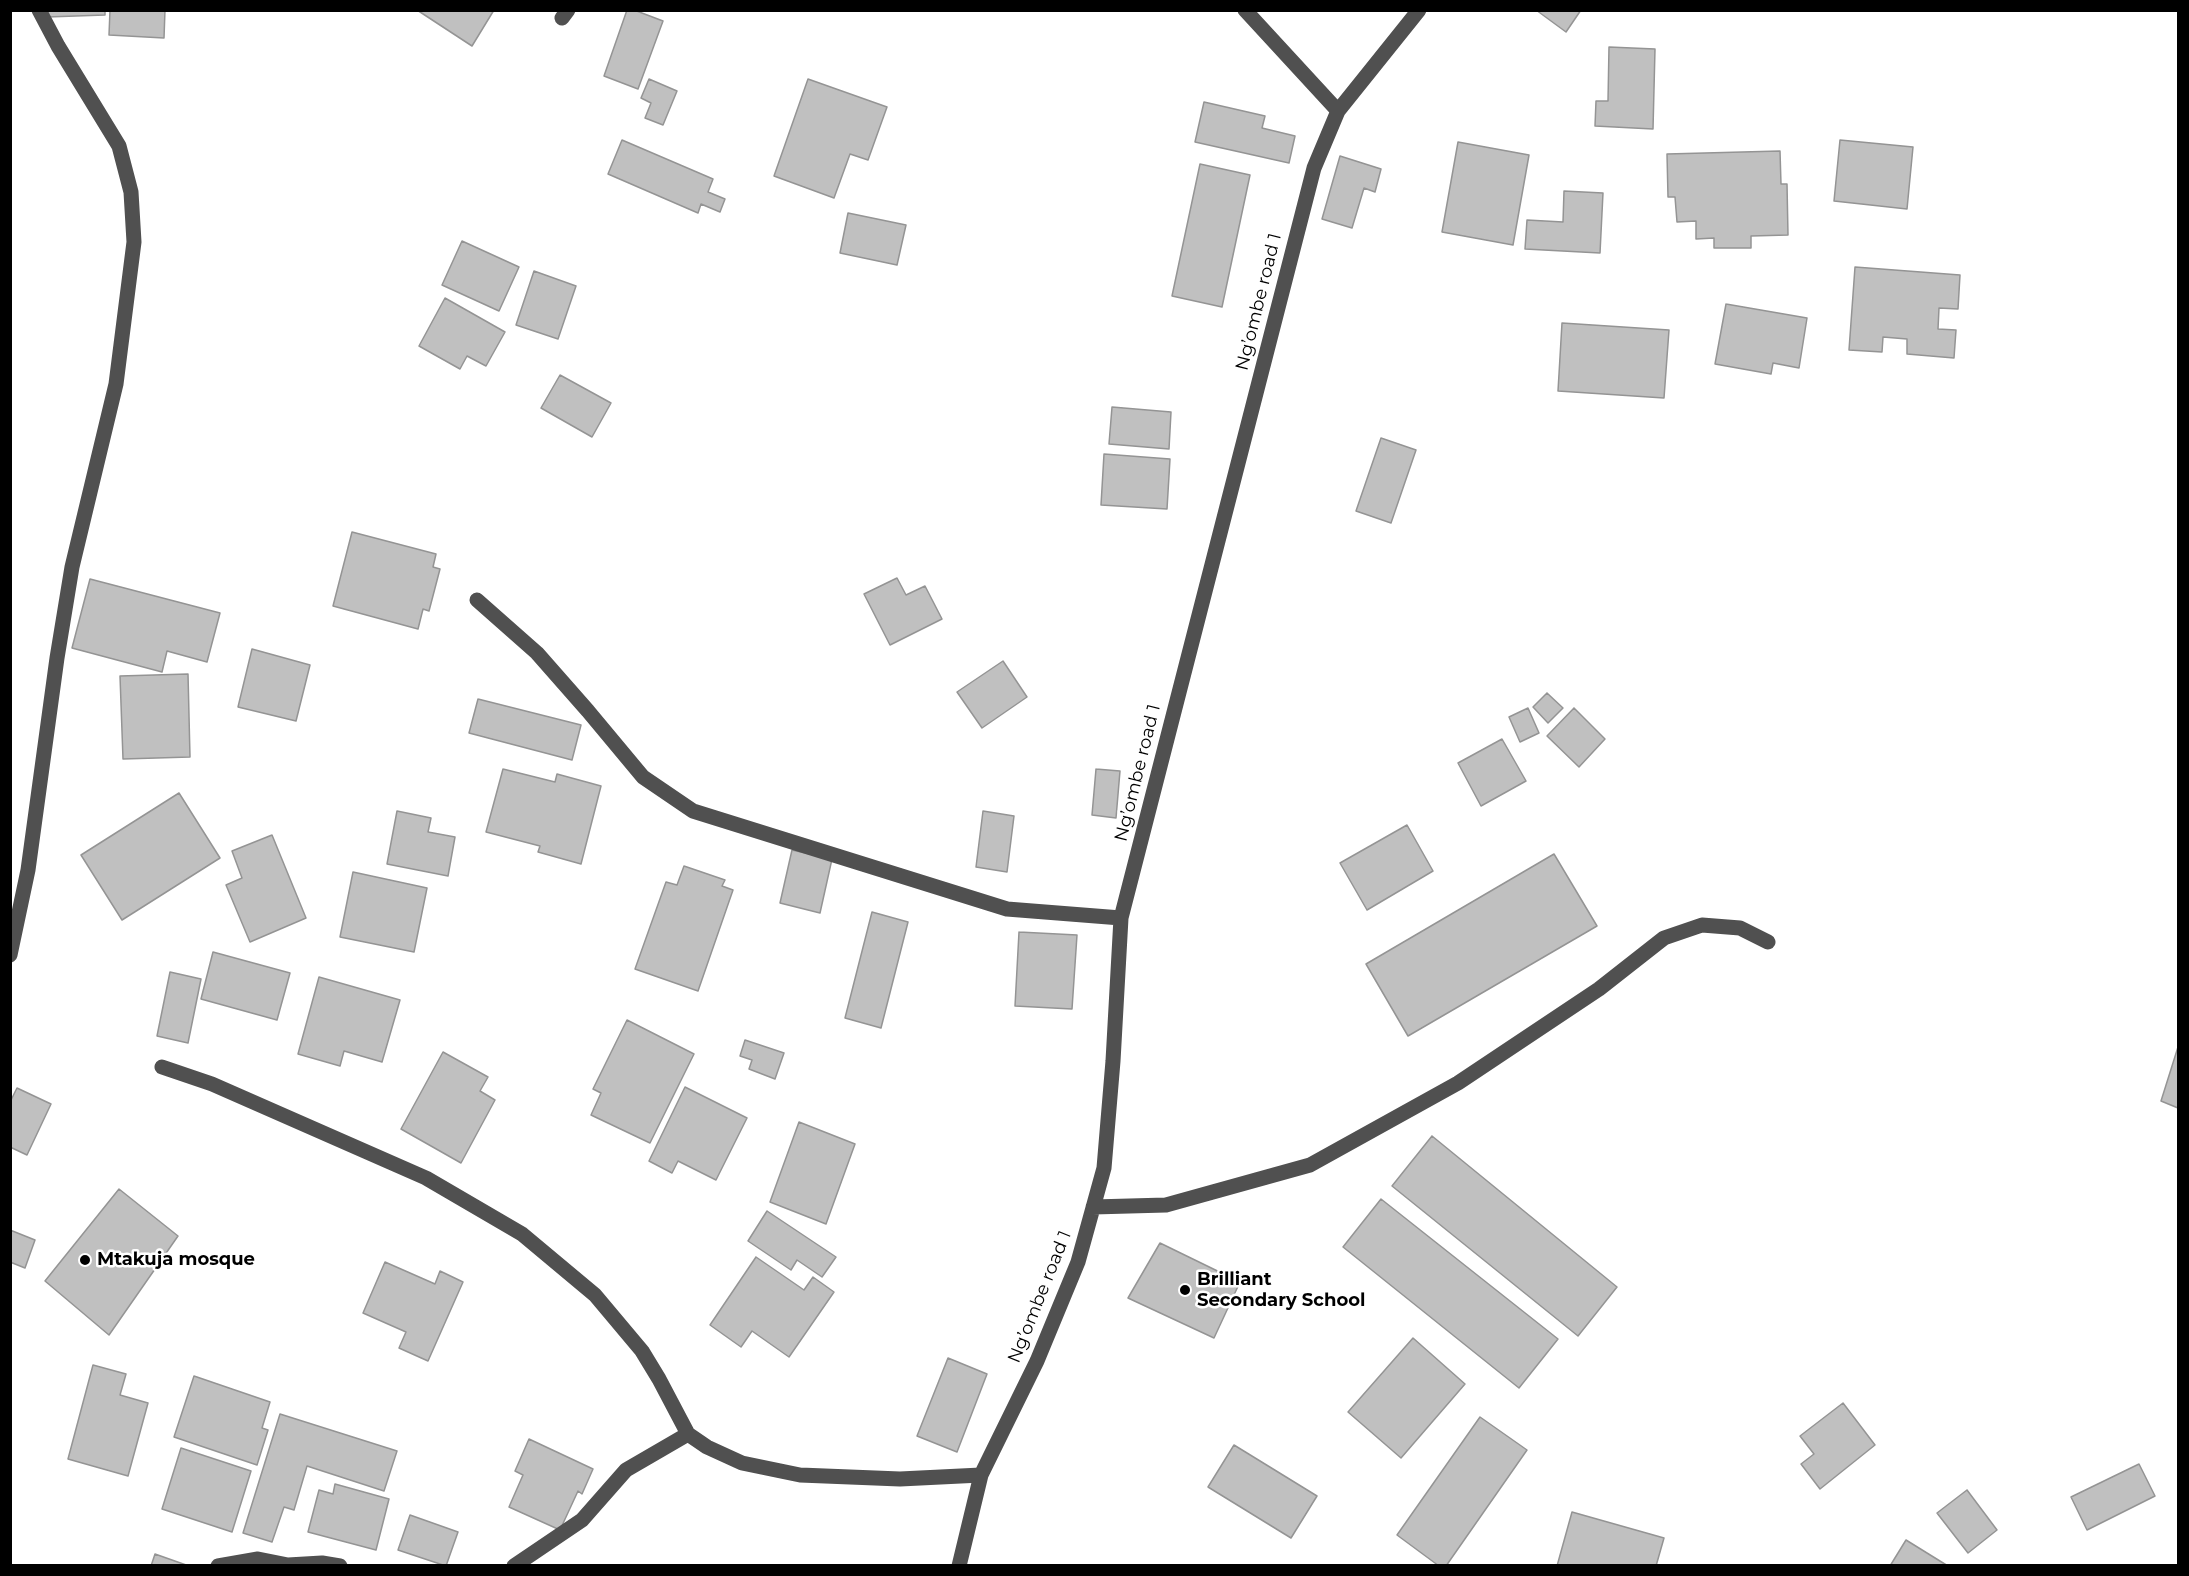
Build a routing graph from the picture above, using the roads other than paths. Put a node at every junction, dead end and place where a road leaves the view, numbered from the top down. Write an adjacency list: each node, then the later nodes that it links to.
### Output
1 (39, 10): 8 (street)
2 (1245, 10): 4 (street)
3 (1419, 10): 4 (street, Ng’ombe road 1)
4 (1338, 111): 6 (street, Ng’ombe road 1)
5 (477, 600): 6 (street)
6 (1121, 918): 10 (street, Ng’ombe road 1)
7 (1768, 942): 10 (street)
8 (10, 955)
9 (162, 1067): 11 (street)
10 (1093, 1207): 12 (street, Ng’ombe road 1)
11 (688, 1434): 12 (street); 15 (street)
12 (981, 1475): 16 (street, Ng’ombe road 1)
13 (218, 1566): 14 (street)
14 (340, 1566)
15 (514, 1566)
16 (959, 1566)

